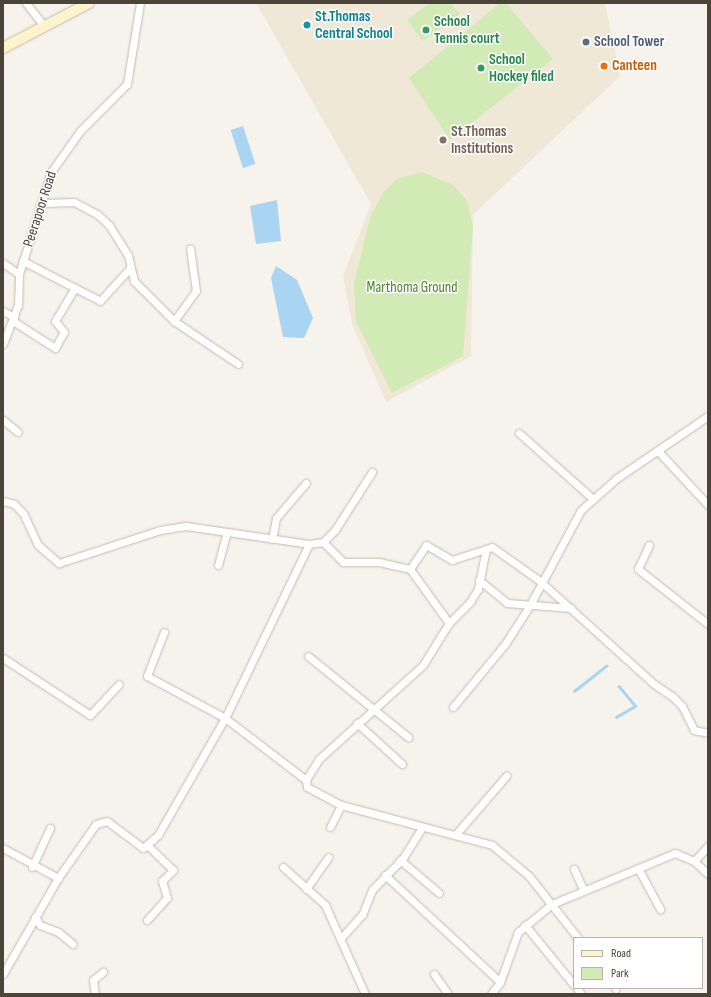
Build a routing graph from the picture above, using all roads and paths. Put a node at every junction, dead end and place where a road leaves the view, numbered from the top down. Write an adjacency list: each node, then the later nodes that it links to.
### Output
1 (26, 3): 5 (street)
2 (89, 3): 4 (main road)
3 (140, 3): 7 (street, Peerapoor Road)
4 (77, 5): 5 (main road)
5 (44, 26): 6 (main road)
6 (3, 48)
7 (43, 203): 9 (street, Peerapoor Road); 11 (street)
8 (190, 248): 16 (street)
9 (23, 261): 12 (street, Peerapoor Road); 13 (street)
10 (3, 264): 12 (street)
11 (130, 268): 13 (street); 16 (street)
12 (19, 274): 15 (street, Peerapoor Road)
13 (75, 288): 15 (street)
14 (3, 311): 15 (street)
15 (14, 319): 17 (street, Peerapoor Road)
16 (174, 321): 18 (street)
17 (3, 344)
18 (238, 364)
19 (708, 416): 23 (street)
20 (3, 420): 21 (street)
21 (18, 432)
22 (519, 433): 26 (street)
23 (658, 451): 26 (street); 28 (street)
24 (372, 472): 31 (street)
25 (306, 483): 30 (street)
26 (593, 499): 38 (street)
27 (3, 502): 29 (street)
28 (707, 503)
29 (227, 532): 30 (street); 35 (street)
30 (272, 539): 32 (street)
31 (324, 542): 32 (street); 36 (street)
32 (309, 544): 49 (street)
33 (649, 545): 42 (street)
34 (486, 548): 36 (street); 37 (street); 38 (street)
35 (218, 565)
36 (410, 569): 41 (street)
37 (479, 580): 39 (street); 41 (street)
38 (540, 581): 39 (street); 40 (street)
39 (530, 605): 40 (street); 47 (street)
40 (571, 608): 51 (street)
41 (449, 623): 48 (street)
42 (708, 624)
43 (164, 632): 49 (street)
44 (308, 656): 48 (street)
45 (3, 658): 46 (street)
46 (119, 684)
47 (453, 707)
48 (373, 708): 50 (street); 52 (street)
49 (225, 718): 55 (street); 61 (street)
50 (357, 723): 53 (street); 55 (street)
51 (708, 733)
52 (408, 737)
53 (402, 764)
54 (506, 776): 60 (street)
55 (306, 780): 56 (street)
56 (341, 805): 57 (street); 58 (street)
57 (330, 826)
58 (422, 827): 60 (street); 65 (street)
59 (50, 828): 67 (street)
60 (456, 834): 77 (street)
61 (148, 846): 73 (street); 80 (street)
62 (708, 846): 66 (street)
63 (3, 848): 67 (street)
64 (328, 857): 74 (street)
65 (400, 860): 72 (street); 76 (street)
66 (694, 861): 69 (street); 71 (street)
67 (32, 866): 73 (street)
68 (283, 867): 74 (street)
69 (638, 868): 75 (street); 78 (street)
70 (574, 869): 75 (street)
71 (708, 874)
72 (385, 875): 83 (street); 88 (street)
73 (58, 878): 79 (street)
74 (306, 888): 83 (street)
75 (584, 891): 77 (street)
76 (439, 892)
77 (552, 904): 81 (street); 82 (street)
78 (660, 909)
79 (35, 917): 84 (street); 86 (street)
80 (147, 920)
81 (525, 925): 88 (street); 89 (street)
82 (577, 937)
83 (341, 938): 91 (street)
84 (73, 944)
85 (103, 972): 90 (street)
86 (3, 974)
87 (434, 974): 92 (street)
88 (500, 982): 93 (street)
89 (573, 984)
90 (95, 994)
91 (365, 994)
92 (448, 994)
93 (491, 994)

